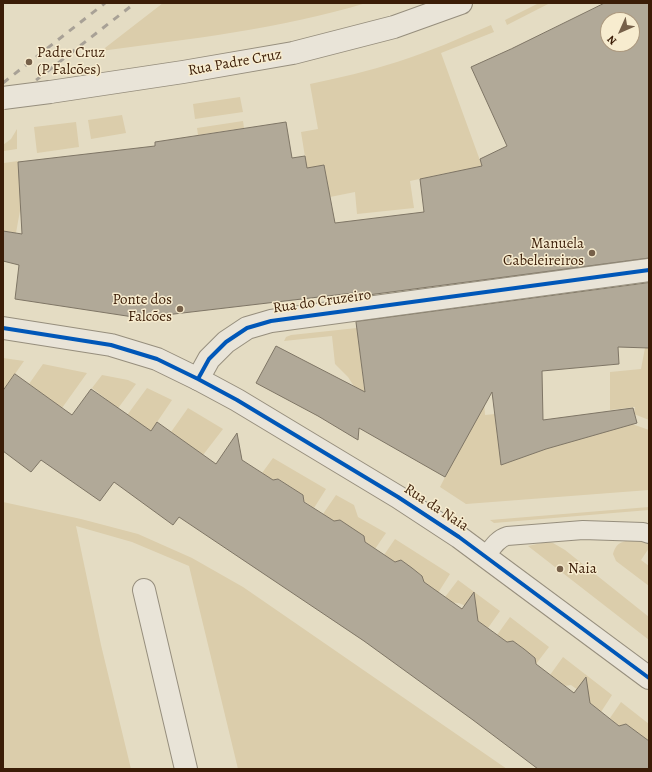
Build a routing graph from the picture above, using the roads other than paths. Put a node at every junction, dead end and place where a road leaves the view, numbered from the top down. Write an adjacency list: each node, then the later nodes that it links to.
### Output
1 (461, 3): 2 (street, Rua Padre Cruz, bridge)
2 (3, 98)
3 (649, 270): 5 (street, Rua do Cruzeiro)
4 (3, 328): 5 (street)
5 (198, 379): 7 (street, Rua da Naia)
6 (649, 534): 7 (lane)
7 (486, 556): 9 (street, Rua da Naia)
8 (144, 590): 10 (street)
9 (649, 678)
10 (186, 769)

